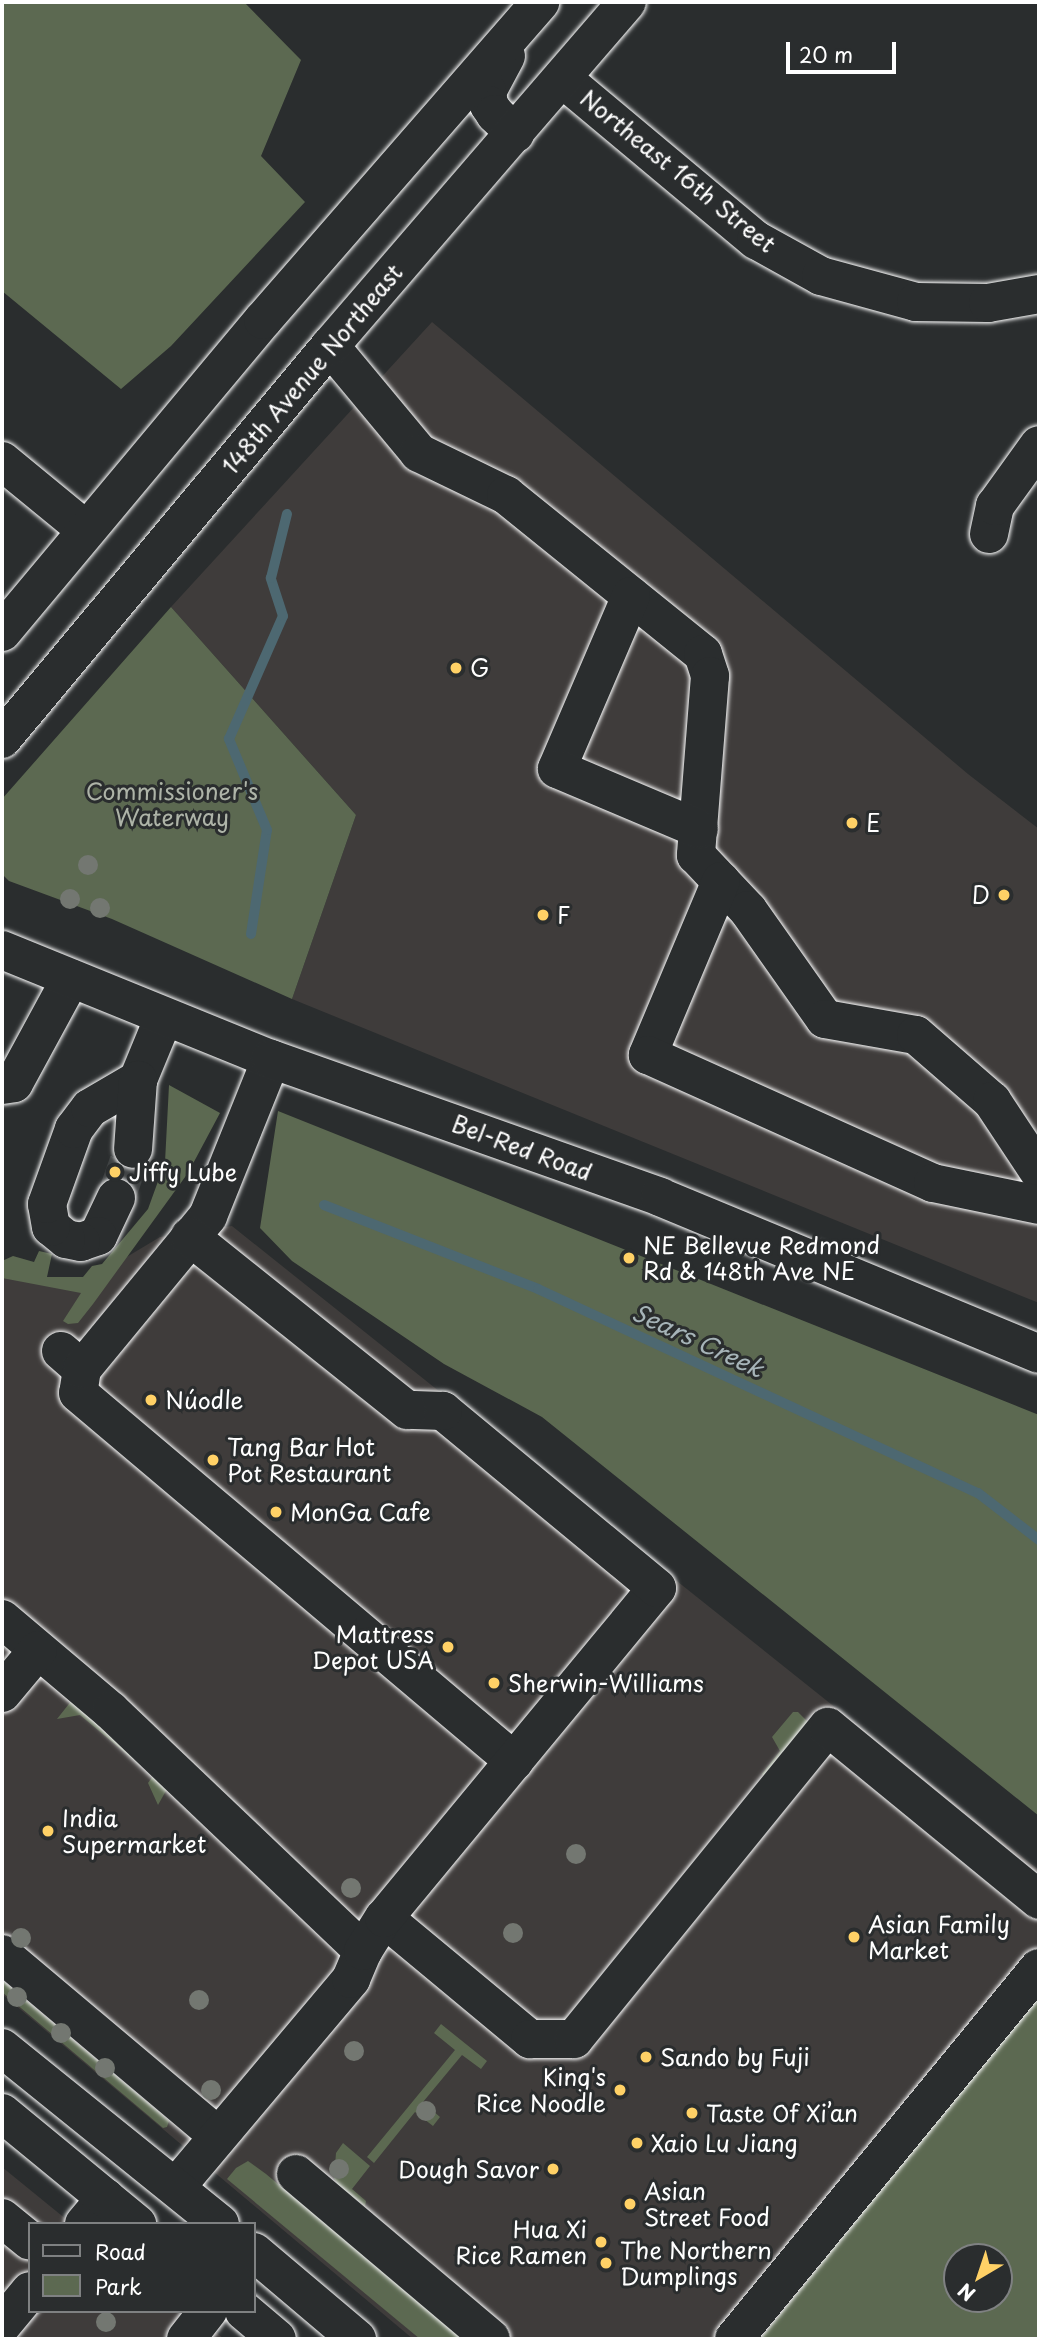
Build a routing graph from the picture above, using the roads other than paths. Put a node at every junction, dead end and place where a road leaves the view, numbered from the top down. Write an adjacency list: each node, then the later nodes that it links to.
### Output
1 (541, 2): 4 (main road); 9 (main road)
2 (626, 2): 3 (main road, 148th Avenue Northeast)
3 (562, 78): 4 (main road, 148th Avenue Northeast); 5 (main road, Northeast 16th Street)
4 (515, 133): 6 (main road, 148th Avenue Northeast)
5 (1039, 294)
6 (330, 346): 11 (main road); 13 (main road, 148th Avenue Northeast)
7 (1039, 445): 10 (main road)
8 (2, 461): 9 (main road)
9 (86, 530): 12 (main road)
10 (989, 534)
11 (631, 596): 14 (main road); 14 (main road)
12 (2, 632)
13 (2, 739)
14 (699, 829): 15 (main road)
15 (721, 881): 23 (main road); 25 (main road)
16 (2, 950): 17 (main road, Bel-Red Road)
17 (71, 978): 18 (main road, Bel-Red Road); 21 (main road)
18 (164, 1017): 19 (main road, Bel-Red Road); 20 (main road)
19 (271, 1059): 26 (main road); 27 (main road, Bel-Red Road)
20 (138, 1080): 22 (main road); 24 (main road)
21 (2, 1085)
22 (133, 1149)
23 (1039, 1172)
24 (116, 1198)
25 (1039, 1205)
26 (190, 1237): 31 (main road); 31 (main road)
27 (1039, 1354)
28 (2, 1619): 29 (main road)
29 (38, 1650): 30 (main road); 34 (main road)
30 (2, 1693)
31 (514, 1761): 33 (main road)
32 (1039, 1900): 33 (main road)
33 (384, 1918): 34 (main road)
34 (363, 1951): 39 (main road)
35 (2, 1954): 39 (main road)
36 (1039, 1968): 59 (main road)
37 (2, 2048): 41 (main road)
38 (2, 2113): 42 (main road)
39 (216, 2135): 41 (main road)
40 (296, 2174): 58 (main road)
41 (176, 2187): 46 (main road)
42 (95, 2211): 44 (main road); 45 (main road)
43 (2, 2218): 47 (main road)
44 (131, 2222)
45 (152, 2222)
46 (218, 2222)
47 (28, 2239)
48 (256, 2254): 50 (main road)
49 (256, 2267): 50 (main road)
50 (292, 2284): 57 (main road)
51 (28, 2293): 54 (main road)
52 (206, 2313): 55 (main road)
53 (246, 2313): 56 (main road)
54 (2, 2325)
55 (186, 2339)
56 (277, 2339)
57 (358, 2339)
58 (491, 2339)
59 (734, 2339)

